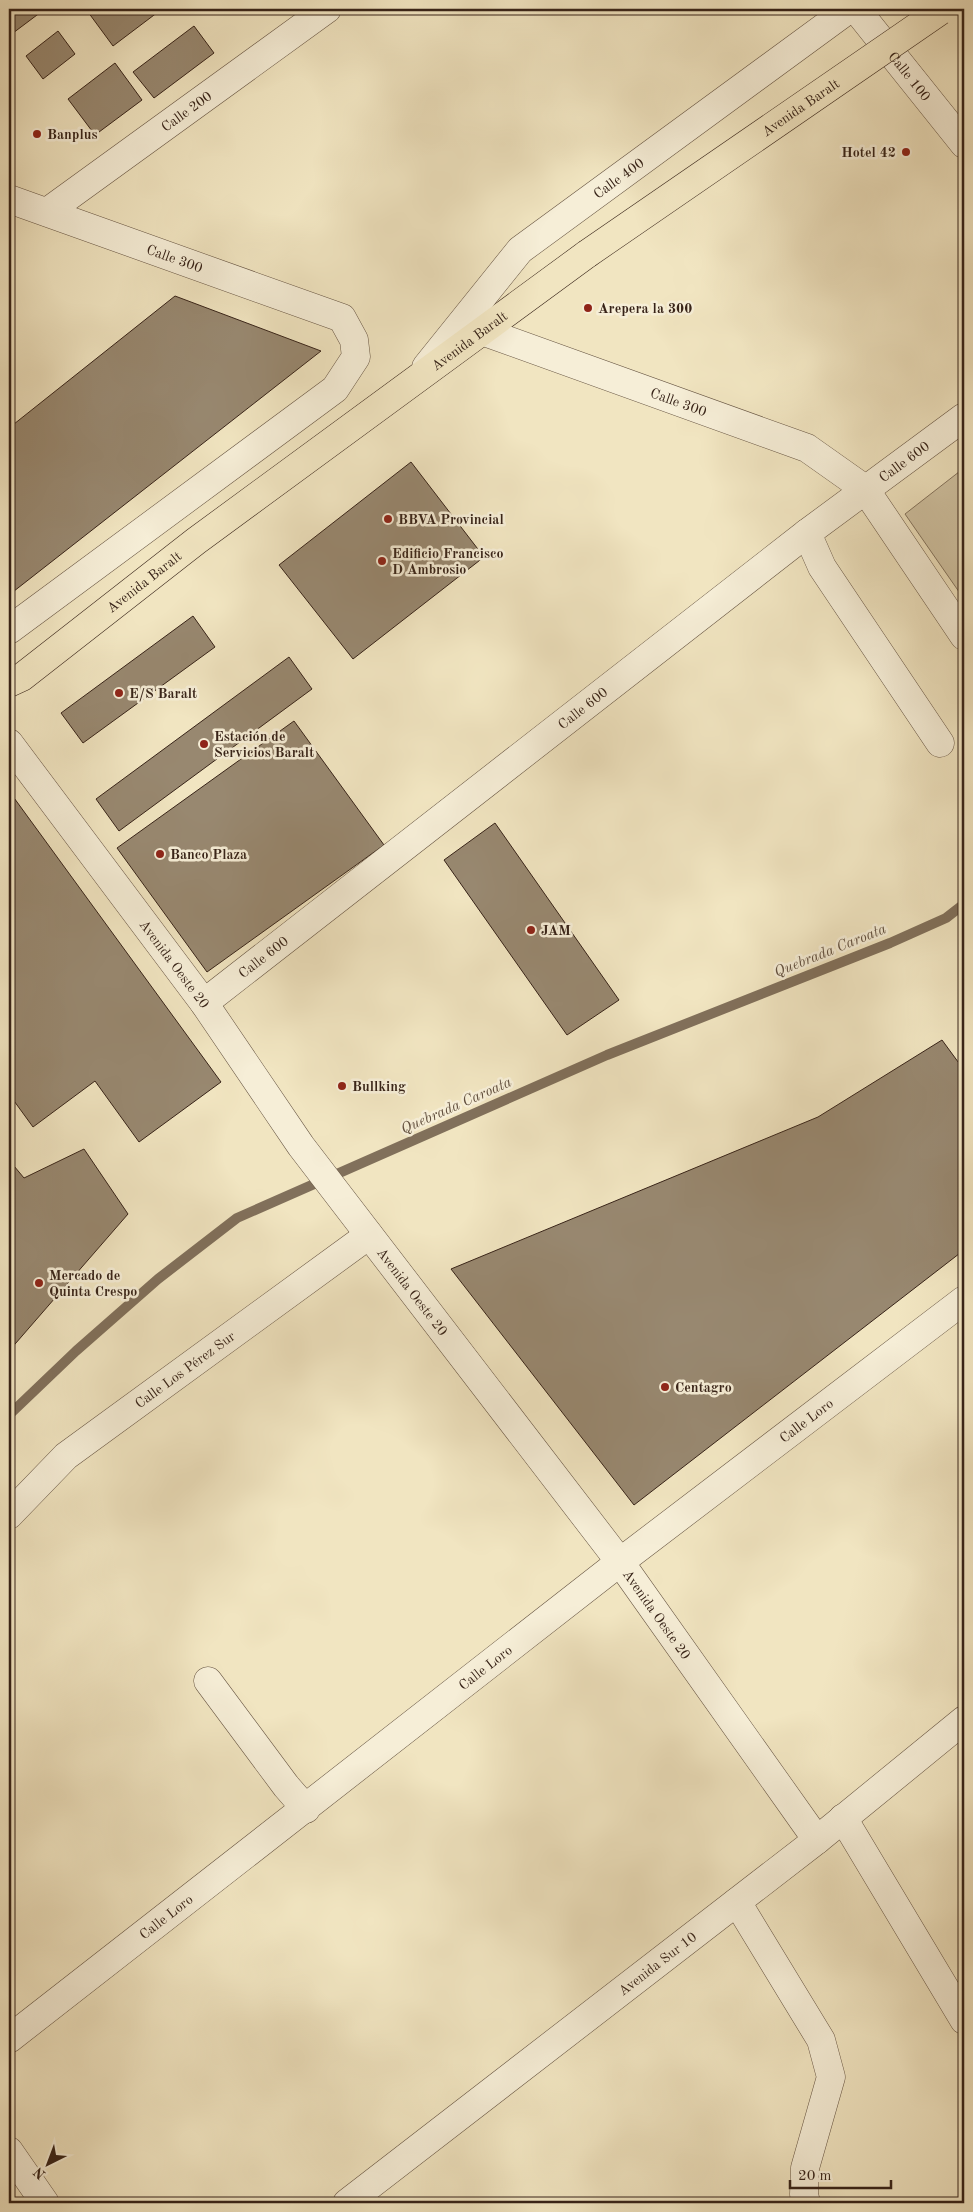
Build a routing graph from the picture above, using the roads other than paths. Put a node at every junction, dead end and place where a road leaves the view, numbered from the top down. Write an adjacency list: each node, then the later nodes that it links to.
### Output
1 (327, 9): 7 (street, Calle 200)
2 (849, 9): 9 (street, Calle 400)
3 (856, 9): 5 (street, Calle 100)
4 (942, 10): 8 (main road, Avenida Baralt, bridge)
5 (964, 144)
6 (9, 199): 7 (street, Calle 300)
7 (46, 212): 13 (street, Calle 300)
8 (482, 331): 9 (main road, Avenida Baralt); 11 (street, Calle 300)
9 (418, 378): 15 (main road, Avenida Baralt)
10 (964, 417): 11 (street, Calle 600)
11 (865, 489): 12 (street, Calle 600); 14 (street)
12 (807, 533): 16 (street); 18 (street, Calle 600)
13 (9, 630)
14 (964, 636)
15 (9, 683)
16 (940, 742)
17 (9, 743): 18 (street, Avenida Oeste 20)
18 (204, 1003): 19 (street, Avenida Oeste 20)
19 (369, 1235): 21 (street, Calle Los Pérez Sur); 22 (street, Avenida Oeste 20)
20 (964, 1300): 22 (street, Calle Loro)
21 (9, 1514)
22 (620, 1562): 25 (street, Calle Loro); 27 (street, Avenida Oeste 20)
23 (208, 1681): 25 (street)
24 (964, 1720): 26 (street, Avenida Sur 10)
25 (306, 1809): 30 (street, Calle Loro)
26 (844, 1818): 27 (street, Avenida Sur 10); 29 (street)
27 (817, 1840): 28 (street, Avenida Sur 10)
28 (737, 1902): 33 (street, Avenida Sur 10); 34 (street)
29 (964, 2020)
30 (9, 2040)
31 (9, 2151): 32 (street)
32 (45, 2203)
33 (347, 2203)
34 (806, 2203)

